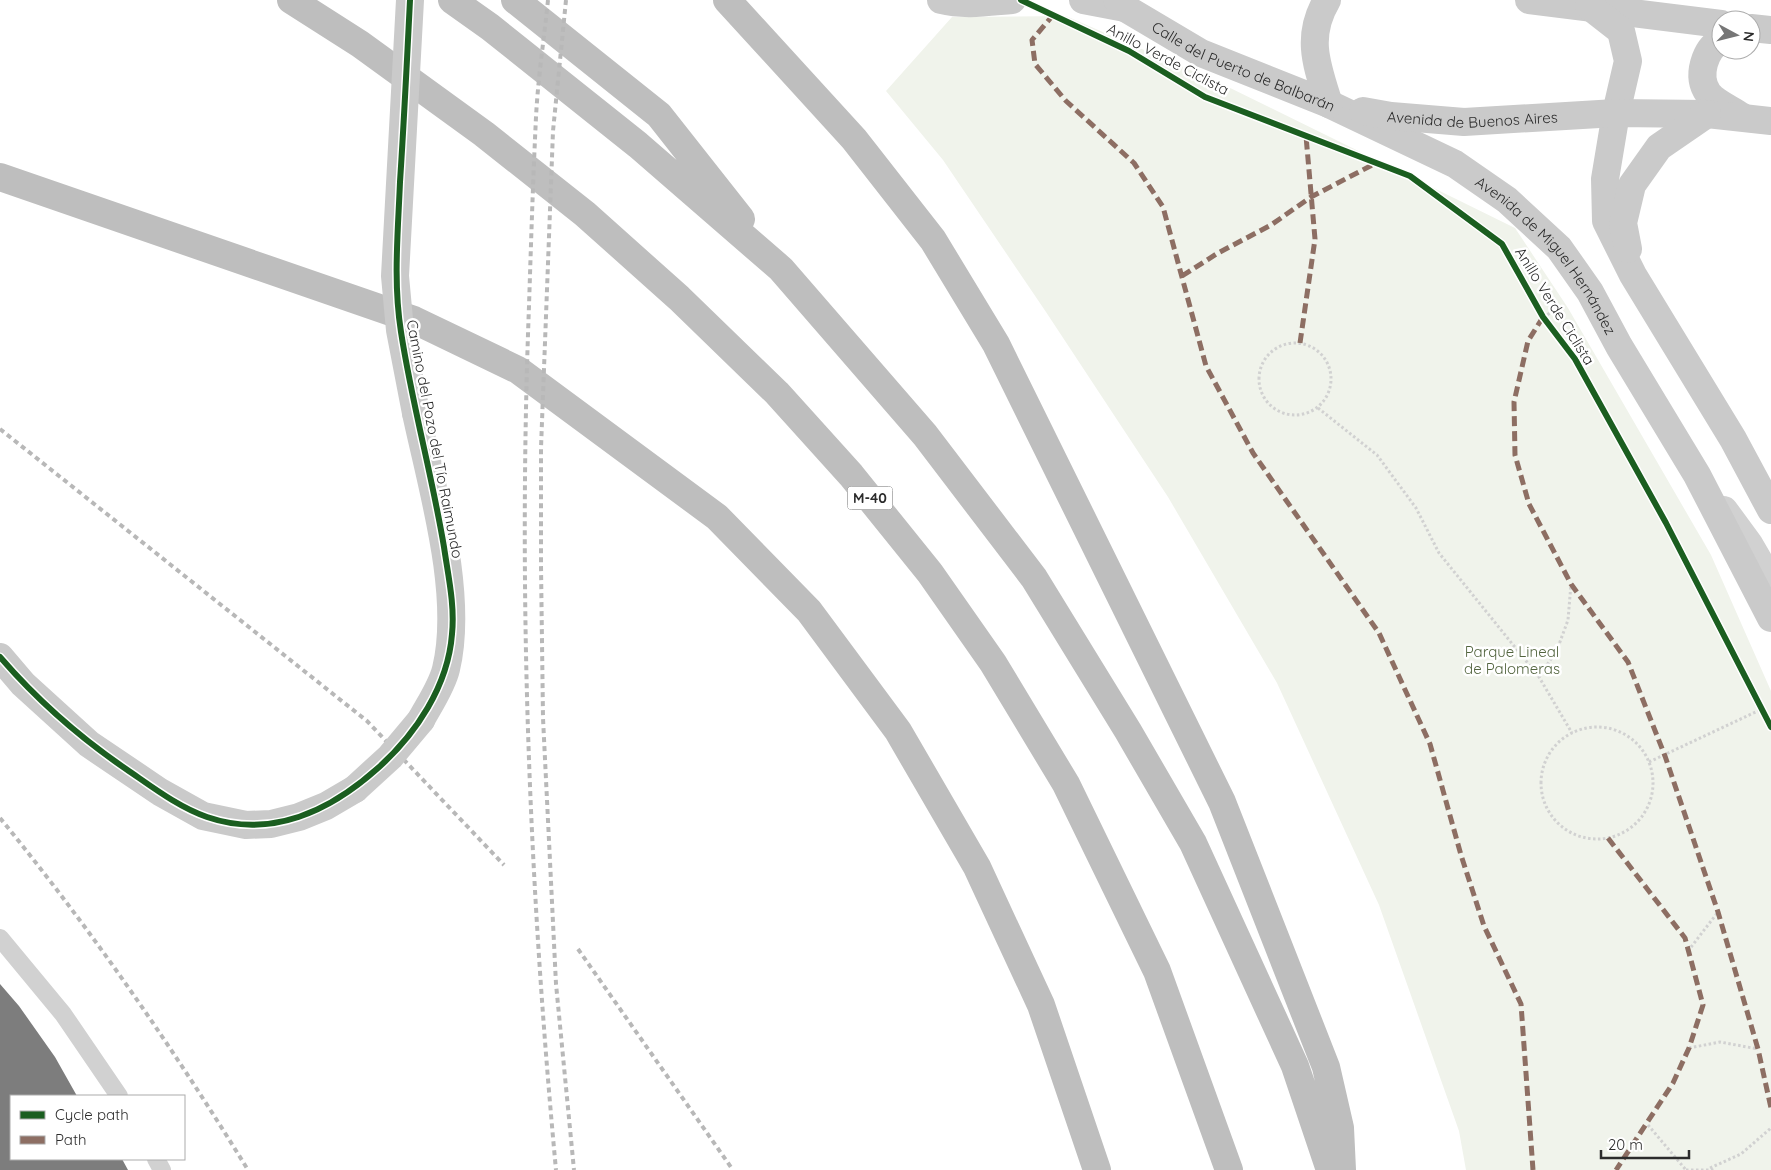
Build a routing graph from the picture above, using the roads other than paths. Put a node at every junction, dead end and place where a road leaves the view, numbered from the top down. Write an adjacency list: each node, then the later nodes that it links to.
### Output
1 (291, 0): 31 (highway, M-40)
2 (410, 0): 27 (street, Camino del Pozo del Tío Raimundo, bridge)
3 (452, 0): 21 (highway)
4 (515, 0): 21 (highway)
5 (727, 0): 33 (highway)
6 (941, 0): 7 (street)
7 (1012, 0)
8 (1083, 0): 11 (street, Calle del Puerto de Balbarán)
9 (1327, 0): 15 (street, Calle del Puerto de Balbarán)
10 (1529, 0): 12 (street)
11 (1121, 4): 15 (street, Calle del Puerto de Balbarán)
12 (1589, 6): 13 (street); 16 (street)
13 (1711, 23)
14 (1711, 48): 18 (street, Avenida de Buenos Aires)
15 (1329, 104): 16 (street, Avenida de Buenos Aires); 23 (street, Avenida de Miguel Hernández)
16 (1616, 113): 17 (street, Avenida de Buenos Aires); 22 (street)
17 (1707, 114): 18 (street, Avenida de Buenos Aires); 22 (street)
18 (1744, 118): 19 (street, Avenida de Buenos Aires)
19 (1771, 121)
20 (0, 177): 30 (highway)
21 (781, 269): 32 (highway)
22 (1633, 276): 24 (street)
23 (1697, 475): 25 (street, Avenida de Miguel Hernández); 26 (street, Avenida de Miguel Hernández)
24 (1771, 510)
25 (1771, 582)
26 (1771, 618)
27 (0, 657)
28 (0, 938): 29 (lane)
29 (117, 1095)
30 (1097, 1170)
31 (1229, 1170)
32 (1330, 1170)
33 (1342, 1170)

